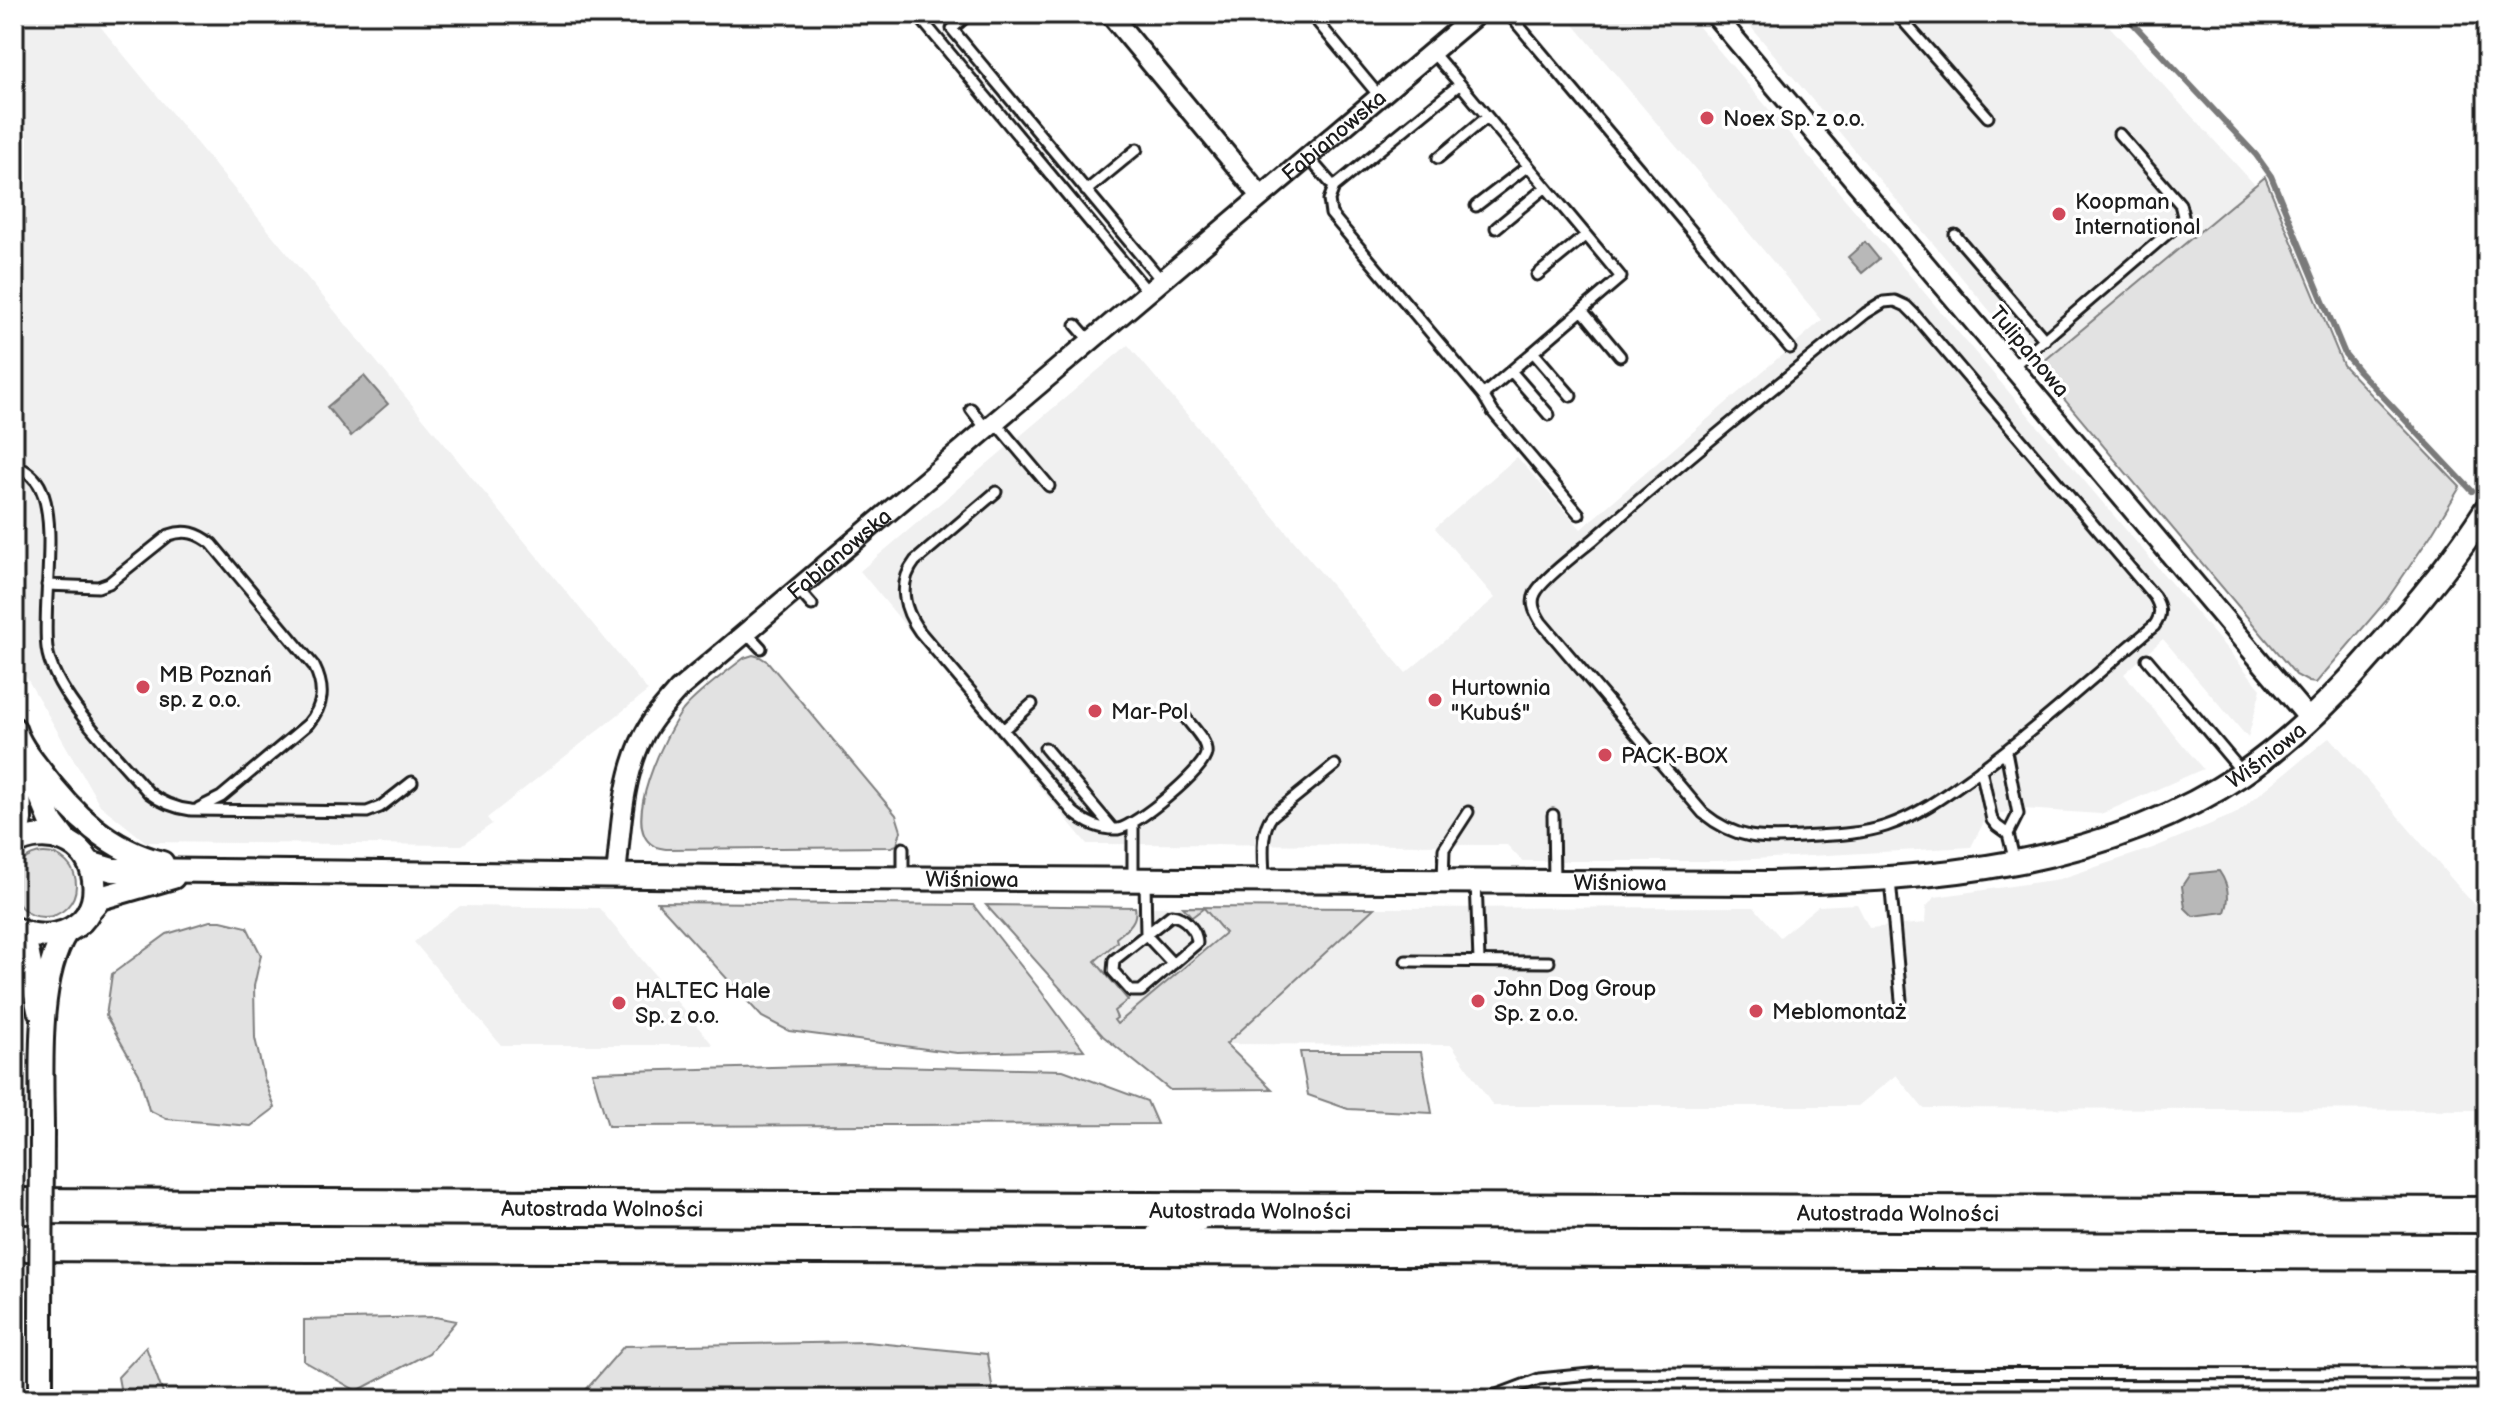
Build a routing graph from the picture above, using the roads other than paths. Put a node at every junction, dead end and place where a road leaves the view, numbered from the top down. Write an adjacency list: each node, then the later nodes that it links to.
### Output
1 (917, 14): 28 (lane)
2 (969, 14): 21 (lane)
3 (1110, 14): 22 (street)
4 (1311, 14): 11 (lane)
5 (1477, 14): 9 (street, Fabianowska)
6 (1509, 14): 33 (lane)
7 (1714, 14): 36 (street, Tulipanowa)
8 (1897, 14): 13 (lane)
9 (1432, 52): 10 (lane); 11 (street, Fabianowska)
10 (1460, 84): 12 (lane); 19 (lane)
11 (1380, 97): 16 (street, Fabianowska)
12 (1487, 117): 17 (lane); 18 (lane)
13 (1988, 117)
14 (2119, 134): 31 (lane)
15 (1137, 149): 21 (lane)
16 (1308, 157): 19 (lane); 22 (street, Fabianowska)
17 (1438, 158)
18 (1528, 166): 20 (lane); 23 (lane)
19 (1334, 187): 38 (lane)
20 (1546, 187): 24 (lane); 25 (lane)
21 (1086, 191): 28 (lane)
22 (1261, 196): 28 (street, Fabianowska)
23 (1476, 206)
24 (1496, 228)
25 (1586, 235): 27 (lane); 29 (lane)
26 (1955, 235): 31 (lane)
27 (1537, 275)
28 (1155, 287): 32 (street, Fabianowska)
29 (1582, 310): 34 (lane); 35 (lane)
30 (1076, 325): 32 (lane)
31 (2045, 340): 36 (lane)
32 (1090, 341): 42 (street, Fabianowska)
33 (1790, 348)
34 (1533, 352): 37 (lane); 39 (lane)
35 (1620, 356)
36 (2012, 367): 56 (street, Tulipanowa)
37 (1511, 371): 38 (lane); 41 (lane)
38 (1483, 395): 47 (lane)
39 (1571, 396)
40 (971, 409): 42 (lane)
41 (1549, 415)
42 (990, 425): 44 (lane); 49 (street, Fabianowska)
43 (14, 465): 48 (lane)
44 (1049, 486)
45 (996, 492): 57 (lane)
46 (2487, 508): 56 (street, Wiśniowa)
47 (1579, 514)
48 (47, 585): 65 (lane); 65 (lane)
49 (797, 588): 50 (lane); 51 (street, Fabianowska)
50 (812, 605)
51 (746, 632): 52 (lane); 77 (street, Fabianowska)
52 (761, 648)
53 (2147, 659): 63 (lane)
54 (1032, 704): 57 (lane)
55 (1185, 717): 68 (lane)
56 (2310, 720): 63 (street, Wiśniowa)
57 (1003, 730): 69 (lane)
58 (16, 735): 71 (street); 72 (street); 76 (street)
59 (1045, 748): 69 (lane)
60 (2006, 751): 62 (lane); 62 (lane); 70 (lane)
61 (1335, 765): 81 (lane)
62 (1981, 769): 70 (lane)
63 (2243, 773): 74 (street, Wiśniowa)
64 (412, 782): 65 (lane)
65 (191, 810)
66 (1468, 812): 82 (lane)
67 (1553, 815): 84 (lane)
68 (1133, 823): 69 (lane); 80 (lane)
69 (1113, 829)
70 (2008, 834): 74 (lane)
71 (65, 840): 72 (street); 75 (street)
72 (15, 843)
73 (903, 848): 78 (lane)
74 (2015, 862): 79 (street, Wiśniowa)
75 (89, 863): 76 (street); 85 (street)
76 (193, 871): 77 (street); 85 (street)
77 (616, 876): 78 (street, Wiśniowa)
78 (903, 879): 80 (street, Wiśniowa)
79 (1890, 879): 84 (street, Wiśniowa); 93 (lane)
80 (1139, 880): 81 (street, Wiśniowa); 88 (lane)
81 (1264, 880): 82 (street, Wiśniowa)
82 (1443, 881): 83 (street, Wiśniowa)
83 (1476, 881): 84 (street, Wiśniowa); 90 (lane)
84 (1554, 882)
85 (87, 913): 87 (street)
86 (16, 930): 87 (street); 94 (street)
87 (66, 932): 94 (street)
88 (1146, 935): 92 (lane); 92 (lane); 92 (lane)
89 (1406, 961): 90 (lane)
90 (1479, 961): 91 (lane)
91 (1549, 962)
92 (1173, 964)
93 (1901, 1000)
94 (42, 1023): 112 (street, bridge)
95 (14, 1206): 96 (highway, Autostrada Wolności)
96 (1003, 1209): 97 (highway, Autostrada Wolności); 99 (lane)
97 (1356, 1211): 98 (highway, Autostrada Wolności); 100 (lane)
98 (2487, 1215)
99 (1106, 1220)
100 (1253, 1221)
101 (1150, 1225): 102 (lane)
102 (1179, 1228): 103 (lane); 104 (lane)
103 (1208, 1228)
104 (1135, 1233)
105 (1105, 1236): 108 (lane)
106 (1252, 1236): 109 (lane)
107 (14, 1243): 108 (highway, Autostrada Wolności)
108 (1002, 1246): 109 (highway, Autostrada Wolności)
109 (1354, 1247): 110 (highway, Autostrada Wolności)
110 (2487, 1252)
111 (2487, 1374): 113 (lane)
112 (41, 1399)
113 (1486, 1399)

